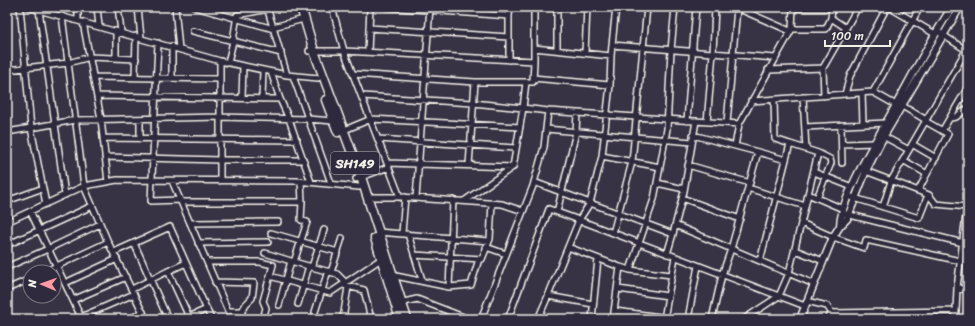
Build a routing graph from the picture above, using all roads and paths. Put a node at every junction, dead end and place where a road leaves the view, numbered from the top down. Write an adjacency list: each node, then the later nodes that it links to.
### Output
1 (20, 7): 85 (street)
2 (28, 7): 33 (street)
3 (78, 7): 41 (street)
4 (97, 7): 42 (street)
5 (118, 7): 48 (street)
6 (138, 7): 52 (street)
7 (175, 7): 59 (street)
8 (195, 7): 38 (street)
9 (296, 7): 39 (main road, SH149)
10 (301, 7): 65 (main road, SH149)
11 (332, 7): 62 (street)
12 (370, 7): 44 (street)
13 (386, 7): 32 (street)
14 (510, 7): 36 (street)
15 (534, 7): 60 (street)
16 (556, 7): 63 (street)
17 (587, 7): 69 (street)
18 (616, 7): 56 (street)
19 (647, 7): 58 (street)
20 (675, 7): 64 (street)
21 (696, 7): 67 (street)
22 (714, 7): 70 (street)
23 (736, 7): 47 (street); 71 (street)
24 (793, 7): 25 (street); 47 (street)
25 (832, 7): 37 (street)
26 (858, 7): 45 (street)
27 (888, 7): 40 (street); 107 (street)
28 (920, 7): 40 (street)
29 (952, 7): 50 (street)
30 (960, 7): 51 (street)
31 (268, 8): 38 (street); 43 (street)
32 (430, 8): 36 (street); 49 (street)
33 (39, 10): 34 (street); 83 (street)
34 (50, 10): 35 (street)
35 (62, 16): 41 (street); 82 (street)
36 (509, 16): 53 (street)
37 (831, 18): 45 (street); 47 (street)
38 (236, 19): 43 (street); 54 (street)
39 (300, 20): 43 (street); 65 (main road, SH149)
40 (912, 20): 50 (street); 105 (street)
41 (80, 21): 42 (street); 74 (street)
42 (98, 26): 48 (street)
43 (273, 28): 68 (street)
44 (369, 28): 49 (street); 66 (street)
45 (846, 28): 86 (street)
46 (193, 30): 54 (street)
47 (791, 30): 76 (street)
48 (119, 32): 52 (street); 75 (street)
49 (428, 32): 53 (street); 72 (street)
50 (936, 33): 51 (street); 121 (street)
51 (943, 35): 61 (street); 121 (street)
52 (139, 37): 55 (street); 77 (street)
53 (509, 37): 78 (street)
54 (233, 41): 68 (street); 81 (street)
55 (158, 42): 57 (street); 95 (street)
56 (612, 45): 58 (street); 73 (street)
57 (172, 46): 59 (street); 96 (street)
58 (643, 47): 64 (street); 130 (street)
59 (179, 48): 79 (street)
60 (534, 48): 63 (street); 80 (street)
61 (967, 48): 138 (street)
62 (344, 50): 65 (street); 66 (street); 91 (street)
63 (557, 50): 69 (street)
64 (671, 50): 67 (street); 137 (street)
65 (312, 51): 97 (main road, SH149); 157 (main road, SH149)
66 (368, 52): 72 (street)
67 (693, 52): 70 (street); 140 (street)
68 (281, 53): 92 (street)
69 (585, 53): 73 (street)
70 (713, 53): 71 (street); 143 (street)
71 (732, 54): 76 (street); 144 (street)
72 (427, 55): 78 (street); 100 (street)
73 (611, 56): 103 (street)
74 (90, 57): 75 (street); 82 (street); 93 (street)
75 (116, 58): 77 (street)
76 (775, 58): 89 (street)
77 (136, 59): 94 (street)
78 (509, 60): 80 (street)
79 (220, 61): 81 (street); 99 (street)
80 (534, 61): 98 (street)
81 (228, 62): 84 (street)
82 (68, 63): 83 (street); 136 (street)
83 (47, 66): 85 (street); 146 (street)
84 (243, 66): 88 (street); 114 (street)
85 (25, 68): 87 (street); 153 (street)
86 (823, 68): 89 (street); 110 (street)
87 (7, 70)
88 (263, 70): 90 (street); 115 (street)
89 (768, 70): 119 (street)
90 (271, 72): 92 (street); 116 (street)
91 (353, 74): 100 (street); 109 (street)
92 (290, 76): 97 (street); 134 (street)
93 (93, 77): 94 (street); 108 (street)
94 (135, 77): 95 (street)
95 (156, 77): 96 (street); 111 (street)
96 (172, 78): 99 (street)
97 (318, 78): 139 (main road, SH149)
98 (533, 78): 102 (street); 103 (street)
99 (220, 79): 113 (street)
100 (425, 79): 101 (street); 117 (street)
101 (475, 82): 102 (street); 120 (street)
102 (526, 82): 122 (street)
103 (610, 85): 126 (street)
104 (968, 87): 131 (street)
105 (873, 92): 106 (street); 121 (street)
106 (862, 93): 107 (street); 149 (street)
107 (845, 94): 110 (street)
108 (97, 96): 111 (street); 132 (street)
109 (362, 96): 117 (street); 135 (street)
110 (824, 96): 112 (street)
111 (156, 97): 113 (street); 128 (street)
112 (803, 97): 118 (street); 152 (street)
113 (220, 98): 114 (street); 127 (street)
114 (242, 98): 115 (street)
115 (262, 99): 116 (street)
116 (280, 99): 129 (street)
117 (423, 99): 120 (street); 142 (street)
118 (774, 100): 119 (street); 173 (street)
119 (751, 101): 148 (street)
120 (473, 103): 122 (street); 147 (street)
121 (898, 104): 138 (street); 145 (street); 161 (street)
122 (523, 108): 124 (street); 151 (street)
123 (968, 108): 131 (street)
124 (548, 111): 125 (street); 154 (street)
125 (577, 113): 126 (street); 158 (street)
126 (607, 115): 130 (street); 159 (street)
127 (220, 117): 128 (street); 129 (street); 167 (street)
128 (155, 118): 133 (street); 165 (street)
129 (289, 118): 134 (street); 168 (street)
130 (637, 118): 137 (street); 163 (street)
131 (950, 118): 155 (street)
132 (102, 119): 133 (street); 136 (street); 162 (street)
133 (140, 119): 164 (street)
134 (308, 119): 139 (street); 212 (street)
135 (371, 119): 142 (street); 157 (street); 166 (street)
136 (75, 120): 146 (street); 215 (street)
137 (667, 120): 140 (street); 169 (street)
138 (926, 120): 155 (street); 175 (street)
139 (333, 121): 157 (main road, SH149)
140 (687, 121): 141 (street)
141 (696, 121): 143 (street); 160 (street)
142 (422, 122): 147 (street); 170 (street)
143 (707, 122): 144 (street)
144 (727, 123): 148 (street)
145 (886, 123): 149 (street); 161 (street)
146 (55, 124): 153 (street); 223 (street)
147 (472, 124): 151 (street); 176 (street)
148 (739, 124): 177 (street)
149 (863, 124): 150 (street)
150 (841, 125): 152 (street); 174 (street)
151 (520, 127): 178 (street)
152 (805, 127): 179 (street)
153 (31, 128): 156 (street); 218 (street)
154 (546, 129): 158 (street); 211 (street)
155 (942, 131): 185 (street)
156 (7, 132)
157 (340, 132): 203 (main road, SH149)
158 (576, 132): 159 (street); 221 (street)
159 (604, 135): 163 (street); 183 (street)
160 (693, 135): 171 (street); 177 (street)
161 (882, 135): 172 (street); 180 (street); 199 (street)
162 (103, 138): 164 (street); 184 (street)
163 (635, 138): 169 (street); 191 (street)
164 (140, 139): 165 (street)
165 (154, 139): 167 (street); 186 (street)
166 (378, 139): 170 (street); 194 (street)
167 (220, 140): 168 (street); 187 (street)
168 (297, 140): 188 (street)
169 (665, 140): 171 (street); 198 (street)
170 (420, 141): 176 (street); 193 (street)
171 (692, 142): 196 (street)
172 (875, 143): 174 (street); 199 (street)
173 (790, 144): 179 (street); 189 (street)
174 (842, 144): 192 (street)
175 (912, 144): 180 (street); 185 (street)
176 (470, 145): 178 (street); 195 (street)
177 (735, 146): 181 (street)
178 (516, 148): 197 (street)
179 (806, 149): 182 (street)
180 (909, 150): 190 (street)
181 (758, 152): 189 (street); 214 (street)
182 (818, 153): 200 (street); 202 (street)
183 (602, 156): 191 (street); 239 (street)
184 (105, 157): 186 (street); 209 (street)
185 (936, 158): 201 (street)
186 (154, 159): 187 (street); 204 (street)
187 (220, 160): 188 (street); 206 (street)
188 (303, 160): 210 (street)
189 (786, 160): 225 (street)
190 (903, 160): 201 (street); 208 (street)
191 (632, 162): 198 (street); 248 (street)
192 (842, 163)
193 (419, 164): 194 (street); 195 (street); 229 (street)
194 (388, 165): 203 (street); 228 (street)
195 (469, 165): 197 (street)
196 (688, 165): 214 (street); 219 (street)
197 (513, 167): 236 (street)
198 (660, 167): 213 (street)
199 (864, 170): 208 (street); 217 (street); 232 (street)
200 (814, 172): 202 (street); 222 (street)
201 (927, 174): 220 (street)
202 (826, 176): 217 (street); 231 (street)
203 (358, 178): 216 (main road, SH149); 227 (main road, SH149)
204 (153, 180): 205 (street); 209 (street); 235 (street)
205 (172, 181): 206 (street); 235 (street)
206 (220, 181): 207 (street)
207 (301, 181): 210 (street); 237 (street)
208 (891, 181): 220 (street); 243 (street)
209 (108, 182): 215 (street)
210 (311, 182): 212 (street)
211 (534, 182): 221 (street); 245 (street)
212 (331, 183): 216 (street)
213 (657, 183): 219 (street); 257 (street)
214 (749, 185): 225 (street); 250 (street)
215 (84, 186): 223 (street); 241 (street)
216 (359, 187): 294 (main road, SH149)
217 (852, 187): 226 (street)
218 (43, 188): 234 (street); 240 (street)
219 (684, 189): 230 (street)
220 (918, 191): 224 (street)
221 (562, 193): 239 (street); 247 (street)
222 (808, 194): 231 (street); 242 (street)
223 (65, 195): 240 (street)
224 (928, 195): 243 (street); 277 (street)
225 (777, 196): 242 (street); 298 (street)
226 (848, 196): 232 (street); 246 (street)
227 (367, 197): 228 (street); 262 (main road, SH149)
228 (402, 197): 229 (street); 265 (street)
229 (416, 198): 233 (street)
230 (682, 198): 250 (street); 258 (street)
231 (817, 198): 246 (street)
232 (856, 198): 243 (street); 249 (street)
233 (453, 200): 236 (street); 269 (street)
234 (7, 201)
235 (180, 201): 237 (street); 254 (street)
236 (464, 201): 238 (street)
237 (302, 202): 270 (street)
238 (492, 203): 245 (street); 271 (street)
239 (590, 203): 248 (street); 251 (street)
240 (46, 204): 244 (street)
241 (92, 206): 256 (street); 260 (street)
242 (805, 206): 255 (street)
243 (882, 207)
244 (30, 211): 252 (street); 260 (street)
245 (523, 211): 288 (street)
246 (843, 211): 249 (street); 259 (street)
247 (557, 212): 251 (street); 368 (street)
248 (618, 214): 257 (street); 264 (street)
249 (849, 215): 259 (street); 277 (street)
250 (740, 219): 283 (street)
251 (579, 220): 264 (street); 281 (street)
252 (7, 222)
253 (278, 222): 254 (street)
254 (190, 223): 275 (street)
255 (801, 223): 267 (street); 284 (street)
256 (100, 224): 272 (street); 282 (street)
257 (646, 224): 266 (street); 276 (street)
258 (675, 225): 266 (street); 283 (street)
259 (840, 226): 267 (street)
260 (39, 230): 278 (street); 282 (street)
261 (324, 230): 279 (street)
262 (378, 232): 265 (street); 313 (main road, SH149)
263 (271, 233): 270 (street)
264 (613, 233): 276 (street)
265 (405, 234): 269 (street); 290 (street)
266 (673, 234): 289 (street)
267 (833, 237): 299 (street); 300 (street)
268 (342, 238): 286 (street)
269 (451, 239): 271 (street); 292 (street)
270 (301, 241): 279 (street); 297 (street)
271 (489, 241): 280 (street)
272 (108, 242): 285 (street); 304 (street)
273 (268, 242): 275 (street)
274 (134, 243): 285 (street); 302 (street); 319 (street)
275 (198, 243): 301 (street)
276 (639, 243): 289 (street); 309 (street)
277 (962, 243): 300 (street)
278 (7, 245)
279 (318, 246): 286 (street); 306 (street)
280 (486, 247): 288 (street); 295 (street)
281 (568, 247): 296 (street); 335 (street)
282 (48, 249): 303 (street); 305 (street)
283 (731, 249): 298 (street); 315 (street)
284 (794, 250): 299 (street); 312 (street)
285 (114, 252): 293 (street)
286 (338, 252): 311 (street)
287 (265, 253): 297 (street)
288 (506, 254): 356 (street)
289 (666, 254): 291 (street)
290 (414, 255): 292 (street); 320 (street)
291 (674, 257): 307 (street); 314 (street)
292 (451, 258): 295 (street); 328 (street)
293 (117, 259): 318 (street); 324 (street)
294 (381, 259): 313 (main road, SH149); 326 (street)
295 (479, 259): 328 (street)
296 (598, 259): 308 (street); 341 (street)
297 (293, 261): 306 (street); 321 (street)
298 (760, 261): 312 (street)
299 (823, 261): 325 (street)
300 (960, 261): 329 (street)
301 (207, 262): 316 (street); 323 (street)
302 (186, 263): 310 (street); 344 (street)
303 (55, 264)
304 (60, 264)
305 (7, 266)
306 (311, 266): 311 (street); 327 (street)
307 (698, 266): 315 (street); 373 (street)
308 (620, 267): 309 (street); 331 (street)
309 (630, 270): 314 (street)
310 (168, 271): 319 (street); 354 (street)
311 (329, 272): 326 (street); 333 (street)
312 (789, 273): 325 (street); 337 (street)
313 (389, 274): 320 (street); 339 (main road, SH149)
314 (672, 275): 336 (street)
315 (722, 275): 337 (street); 374 (street)
316 (270, 276): 321 (street); 363 (street)
317 (62, 277): 324 (street)
318 (126, 277): 334 (street); 338 (street)
319 (150, 280): 334 (street); 360 (street)
320 (422, 280): 328 (street)
321 (286, 281): 327 (street); 343 (street)
322 (22, 282): 330 (street)
323 (216, 282): 345 (street); 345 (street)
324 (65, 283): 338 (street)
325 (814, 284): 342 (street)
326 (346, 285): 333 (street); 364 (street); 365 (street)
327 (304, 286): 333 (street); 340 (street)
328 (450, 286)
329 (957, 288): 332 (street); 347 (street)
330 (7, 289)
331 (618, 289): 336 (street); 346 (street)
332 (968, 290)
333 (322, 291): 349 (street)
334 (133, 292): 348 (street); 353 (street)
335 (548, 296): 341 (street); 369 (street)
336 (668, 296): 357 (street)
337 (779, 296): 342 (street); 375 (street)
338 (73, 300): 353 (street)
339 (398, 303): 355 (street); 366 (main road, SH149); 367 (main road, SH149)
340 (298, 304)
341 (593, 304): 370 (street)
342 (806, 304): 352 (street); 376 (street)
343 (279, 305)
344 (207, 309): 354 (street); 361 (street)
345 (242, 311): 362 (street)
346 (615, 311): 357 (street); 371 (street)
347 (956, 311): 351 (street); 380 (street)
348 (143, 312): 358 (street); 359 (street)
349 (316, 312)
350 (887, 312): 351 (street); 352 (street); 378 (street)
351 (908, 312): 379 (street)
352 (832, 313): 377 (street)
353 (81, 318)
354 (190, 318)
355 (466, 318)
356 (483, 318)
357 (664, 318): 372 (street)
358 (130, 319)
359 (146, 319)
360 (168, 319)
361 (212, 319)
362 (241, 319)
363 (263, 319)
364 (343, 319)
365 (371, 319)
366 (400, 319)
367 (407, 319)
368 (508, 319)
369 (538, 319)
370 (592, 319)
371 (614, 319)
372 (676, 319)
373 (688, 319)
374 (712, 319)
375 (744, 319)
376 (800, 319)
377 (827, 319)
378 (888, 319)
379 (908, 319)
380 (955, 319)

